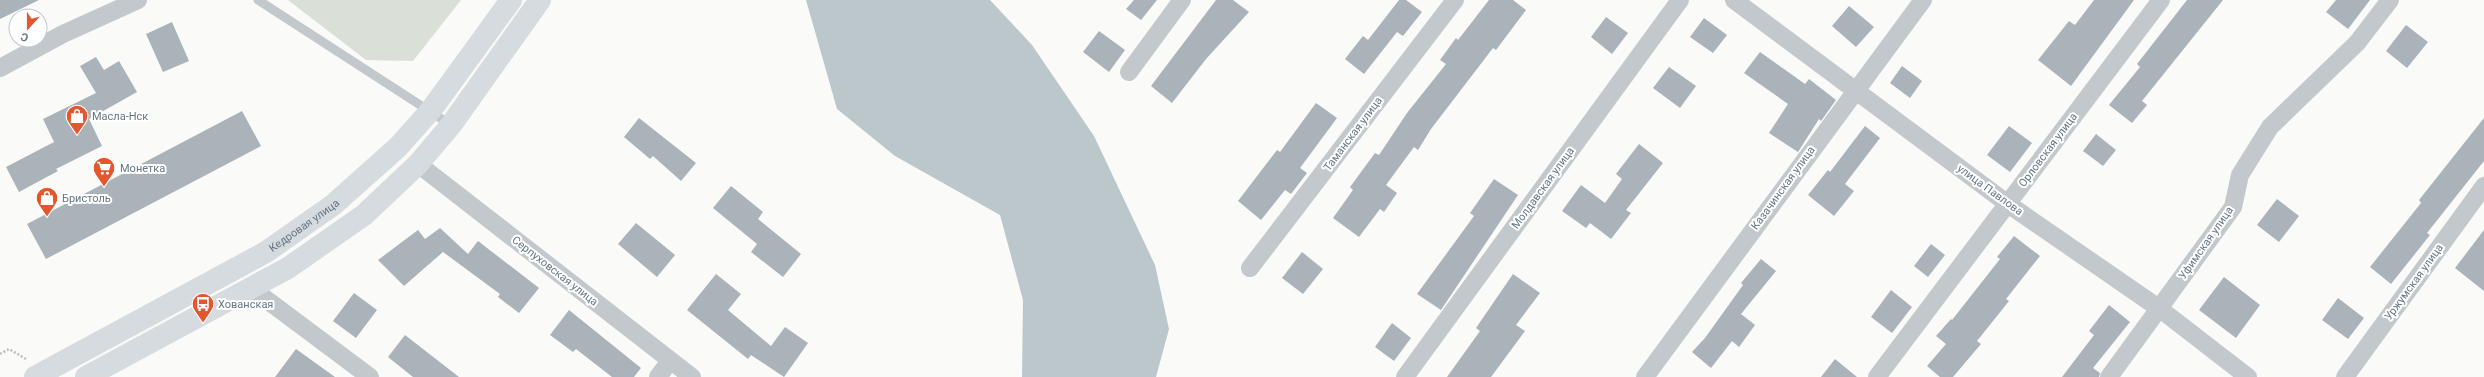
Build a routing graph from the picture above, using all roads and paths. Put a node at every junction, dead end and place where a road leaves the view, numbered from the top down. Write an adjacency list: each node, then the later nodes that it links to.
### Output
1 (138, 0): 12 (street)
2 (258, 0): 15 (lane)
3 (511, 0): 15 (main road, Кедровая улица)
4 (540, 0): 16 (main road)
5 (1182, 0): 13 (street)
6 (1455, 0): 20 (street, Таманская улица)
7 (1680, 0): 29 (street, Молдавская улица)
8 (1734, 0): 14 (street, улица Павлова)
9 (1923, 0): 14 (street, Казачинская улица)
10 (2161, 0): 19 (street, Орловская улица)
11 (2390, 0): 22 (street, Уфимская улица)
12 (0, 68)
13 (1129, 72)
14 (1855, 89): 19 (street, улица Павлова); 30 (street, Казачинская улица)
15 (431, 110): 16 (lane); 24 (main road, Кедровая улица)
16 (451, 125): 17 (main road)
17 (418, 164): 21 (main road); 23 (street, Серпуховская улица)
18 (2484, 186): 34 (street, Уржумская улица)
19 (2008, 204): 22 (street, улица Павлова); 31 (street, Орловская улица)
20 (1250, 268)
21 (251, 288): 25 (main road); 26 (street)
22 (2160, 309): 32 (street, Уфимская улица); 33 (street, улица Павлова)
23 (670, 361): 27 (street); 28 (street, Серпуховская улица)
24 (35, 377)
25 (86, 377)
26 (370, 377)
27 (658, 377)
28 (692, 377)
29 (1405, 377)
30 (1645, 377)
31 (1877, 377)
32 (2109, 377)
33 (2248, 377)
34 (2345, 377)

